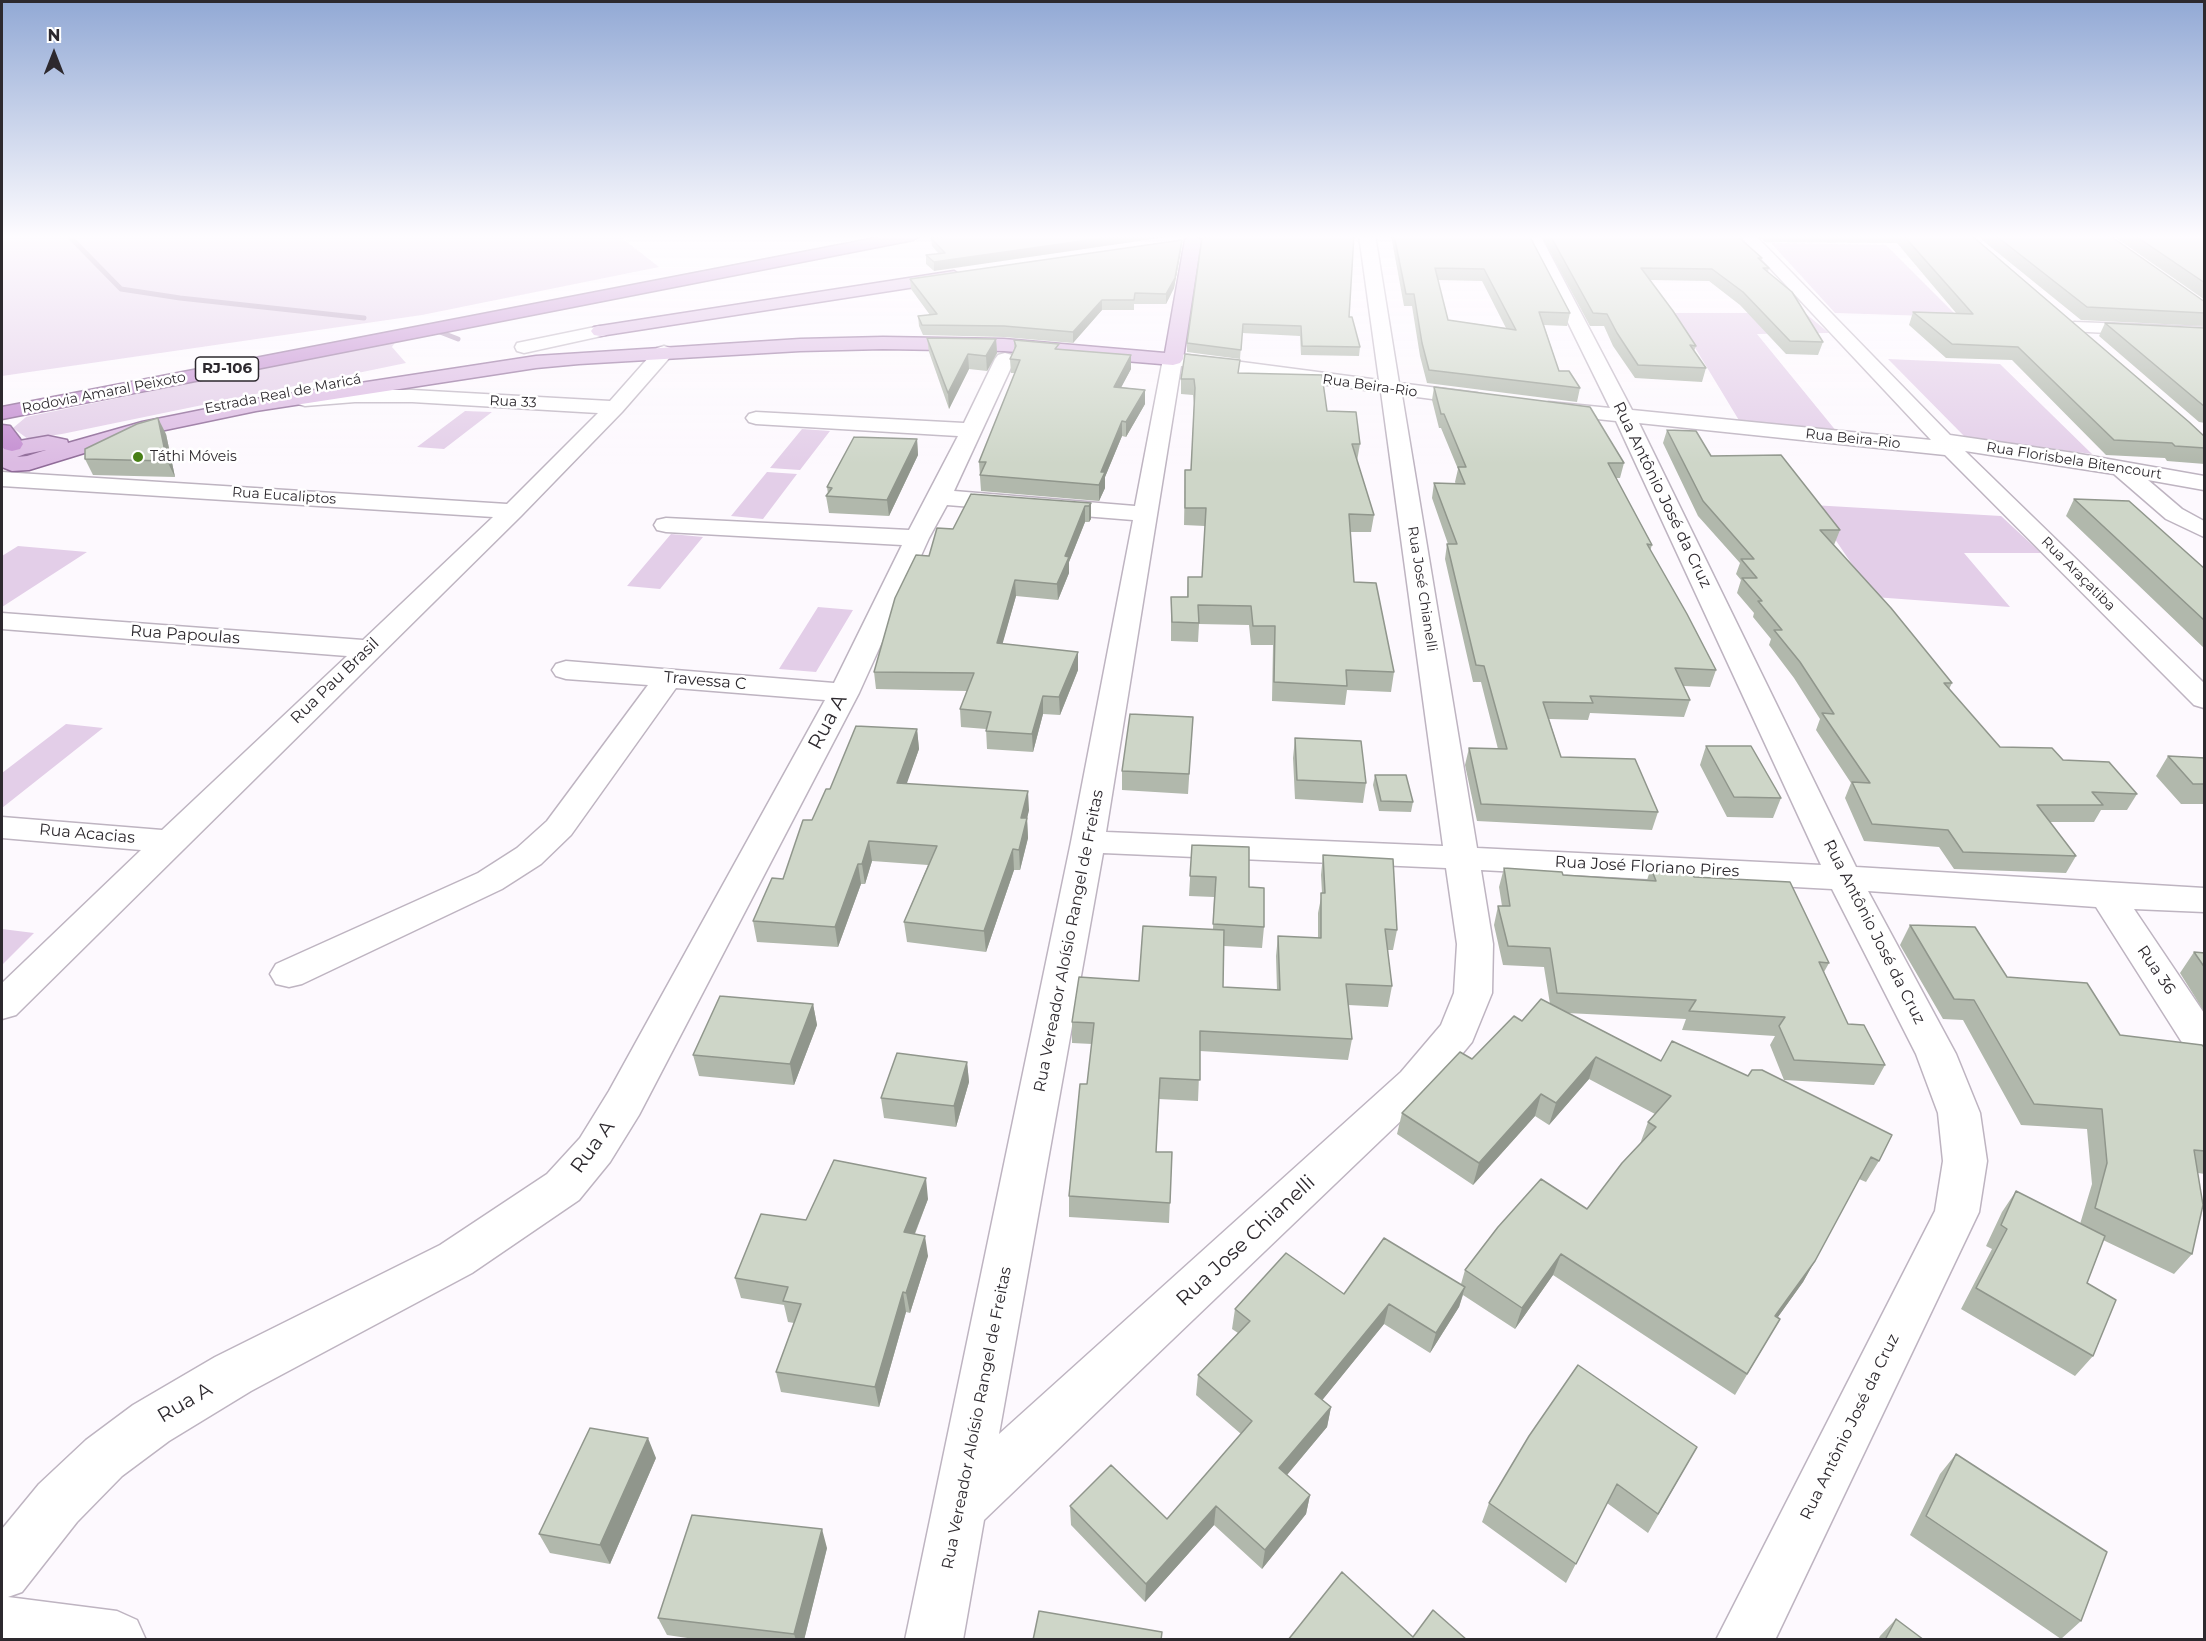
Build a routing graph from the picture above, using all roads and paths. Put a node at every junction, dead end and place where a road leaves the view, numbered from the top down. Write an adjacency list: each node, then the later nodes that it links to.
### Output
1 (472, 312): 17 (highway, Rodovia Amaral Peixoto / RJ-106)
2 (521, 312): 21 (highway, Rodovia Amaral Peixoto / RJ-106)
3 (723, 312): 10 (main road)
4 (1185, 312): 16 (main road, Rua Vereador Aloísio Rangel de Freitas)
5 (1379, 312): 19 (street, Rua José Chianelli)
6 (1571, 312): 26 (street, Rua Antônio José da Cruz)
7 (1820, 312): 29 (street)
8 (2058, 313): 9 (street)
9 (2075, 327): 11 (street); 12 (street)
10 (600, 331): 14 (street)
11 (2205, 333)
12 (2093, 342)
13 (664, 352): 14 (main road, Rua Beira-Rio); 16 (main road, Rua Beira-Rio); 24 (street, Rua Pau Brasil)
14 (530, 355): 18 (main road); 30 (main road, Estrada Real de Maricá)
15 (1005, 358): 28 (street, Rua A)
16 (1173, 359): 19 (street, Rua Beira-Rio); 36 (street, Rua Vereador Aloísio Rangel de Freitas)
17 (105, 375)
18 (410, 389): 22 (street, Rua 33); 24 (street, Rua 33)
19 (1391, 389): 20 (street, Rua Beira-Rio); 49 (street, Rua José Chianelli)
20 (1497, 402)
21 (52, 403): 25 (highway, Rodovia Amaral Peixoto / RJ-106); 30 (highway)
22 (256, 405): 30 (main road, Estrada Real de Maricá)
23 (1532, 406): 26 (street, Rua Beira-Rio)
24 (615, 408): 35 (street, Rua Pau Brasil)
25 (2, 413)
26 (1625, 417): 29 (street, Rua Beira-Rio); 50 (street, Rua Antônio José da Cruz)
27 (756, 418): 28 (street)
28 (971, 430): 34 (street, Rua A)
29 (1947, 445): 31 (street, Rua Florisbela Bitencourt); 45 (street, Rua Araçatiba)
30 (16, 454): 32 (street, Rua Eucaliptos); 32 (street)
31 (2122, 468): 33 (street, Rua Florisbela Bitencourt); 38 (street)
32 (55, 481): 35 (street, Rua Eucaliptos)
33 (2205, 483)
34 (940, 497): 36 (street); 39 (street, Rua A)
35 (513, 511): 41 (street, Rua Pau Brasil)
36 (1146, 514): 48 (street, Rua Vereador Aloísio Rangel de Freitas)
37 (666, 525): 39 (street)
38 (2205, 530)
39 (917, 538): 44 (street, Rua A)
40 (2, 621): 41 (street, Rua Papoulas)
41 (368, 649): 47 (street, Rua Pau Brasil)
42 (566, 670): 43 (street, Travessa C)
43 (668, 678): 44 (street, Travessa C); 54 (street)
44 (844, 693): 58 (street, Rua A)
45 (2205, 699)
46 (2, 827): 47 (street, Rua Acacias)
47 (172, 842): 55 (street, Rua Pau Brasil)
48 (1088, 842): 49 (street, Rua José Floriano Pires); 57 (street, Rua Vereador Aloísio Rangel de Freitas)
49 (1462, 858): 50 (street, Rua José Floriano Pires); 53 (street, Rua José Chianelli)
50 (1844, 878): 51 (street, Rua José Floriano Pires); 62 (street, Rua Antônio José da Cruz)
51 (2107, 896): 52 (street, Rua José Floriano Pires); 56 (street, Rua 36)
52 (2205, 900)
53 (1475, 944): 57 (street, Rua Jose Chianelli)
54 (289, 974)
55 (2, 1005)
56 (2205, 1044)
57 (961, 1505): 61 (street, Rua Vereador Aloísio Rangel de Freitas)
58 (2, 1572)
59 (2, 1625): 60 (street)
60 (117, 1640)
61 (934, 1640)
62 (1744, 1640)

